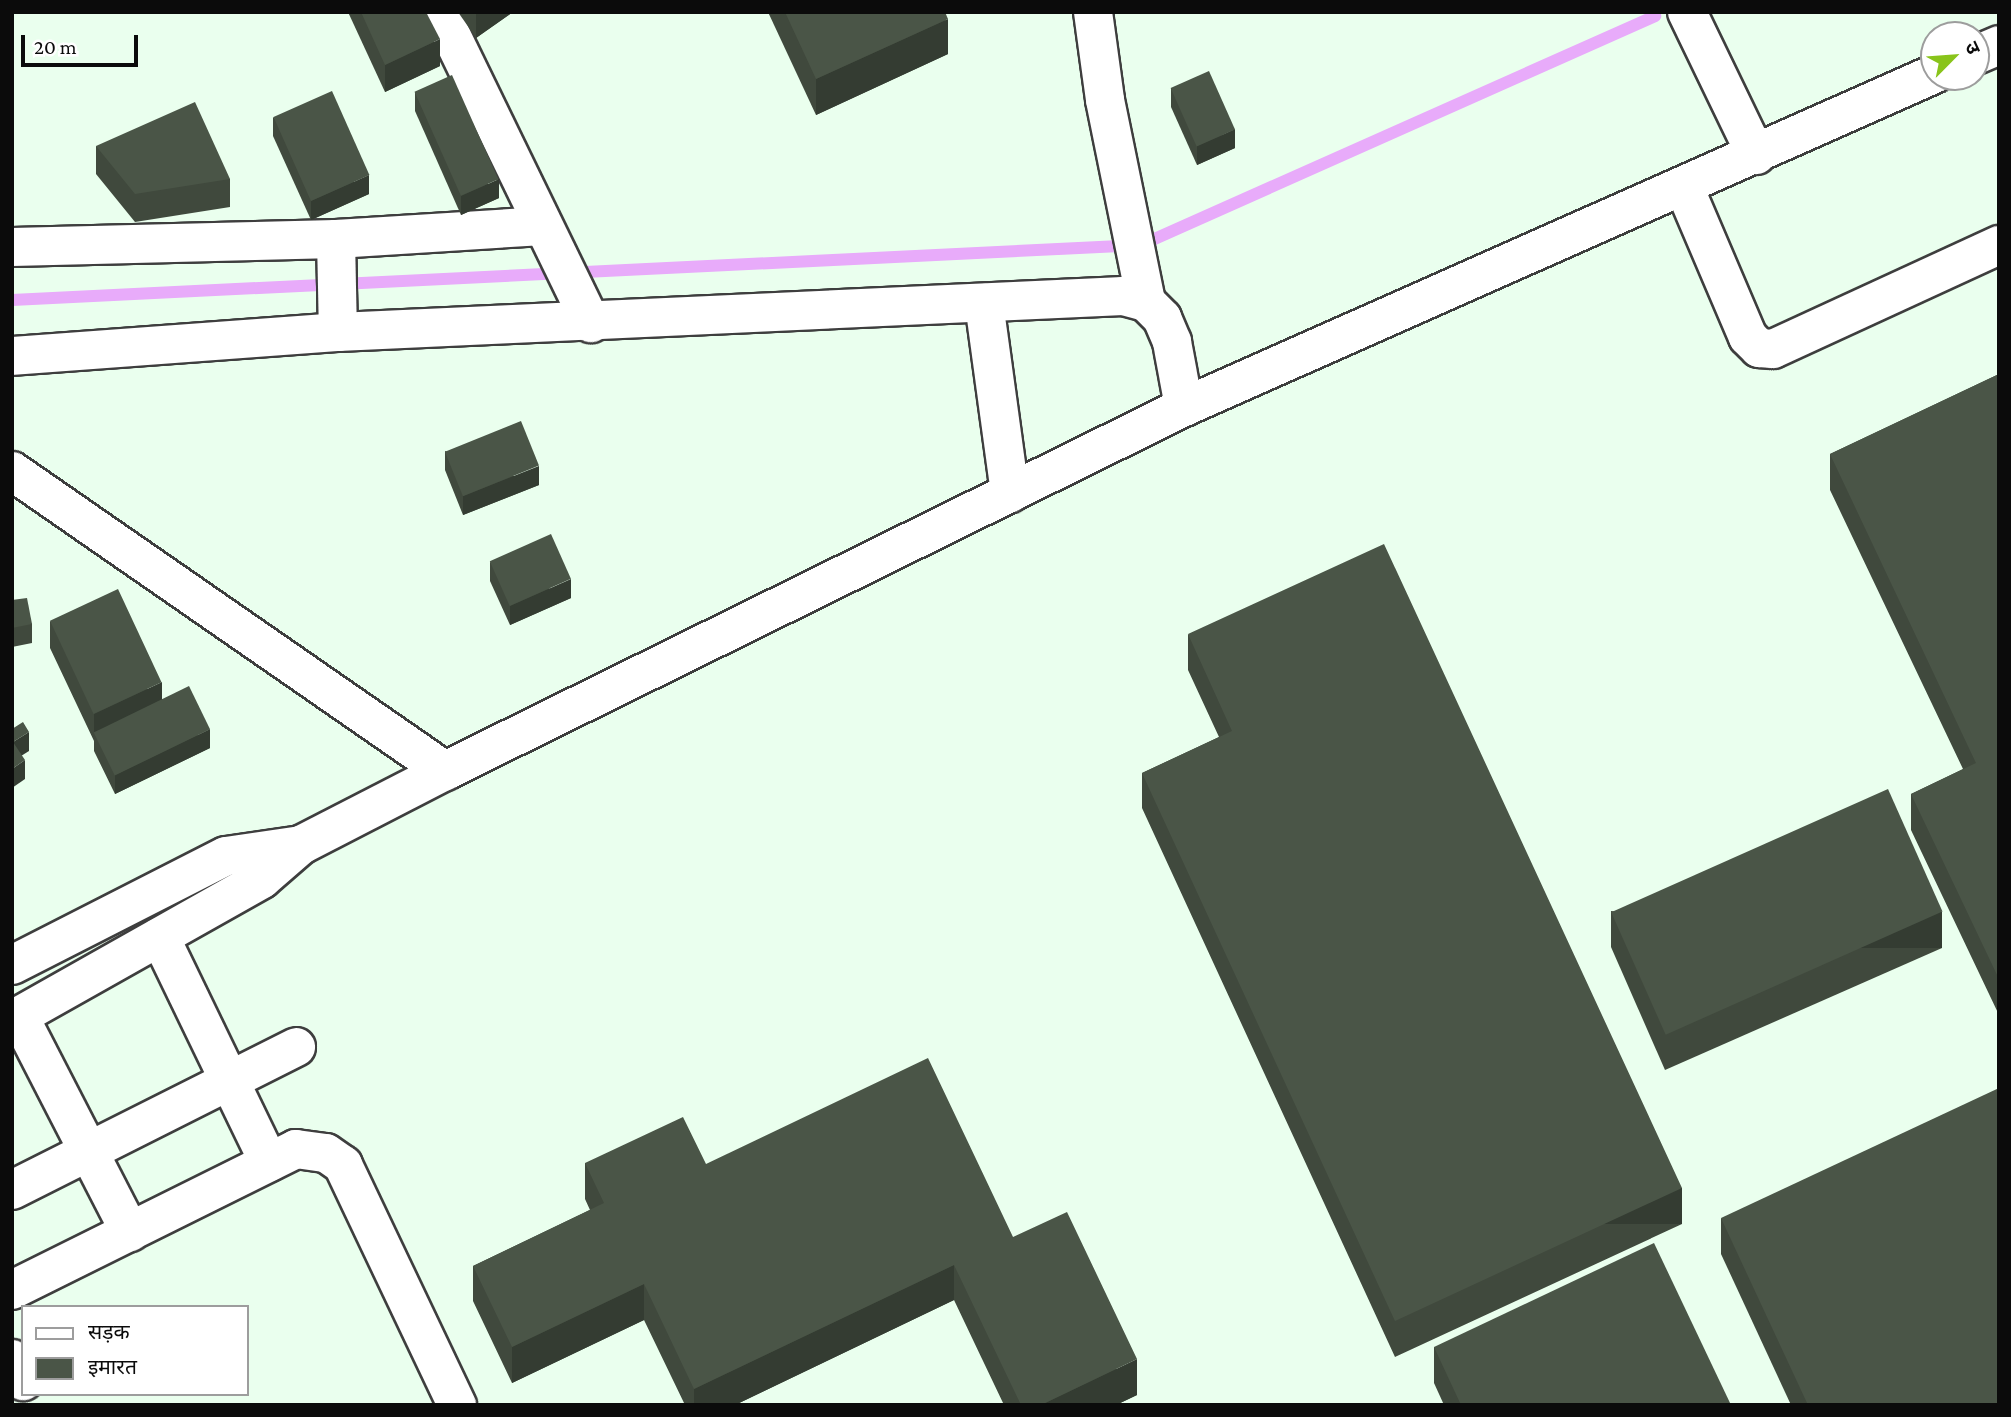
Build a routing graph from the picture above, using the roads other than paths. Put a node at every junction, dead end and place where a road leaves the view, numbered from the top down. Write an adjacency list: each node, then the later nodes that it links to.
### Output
1 (440, 12): 10 (street)
2 (1093, 12): 11 (street)
3 (1687, 12): 5 (street)
4 (1920, 80): 5 (street)
5 (1756, 155): 6 (street)
6 (1684, 187): 7 (street); 15 (street)
7 (1999, 245)
8 (12, 247): 9 (street)
9 (336, 251): 10 (street); 13 (street)
10 (567, 274): 12 (street); 13 (street)
11 (1146, 302): 12 (street); 15 (street)
12 (984, 303): 17 (street)
13 (338, 320): 14 (street)
14 (12, 356)
15 (1184, 407): 17 (street)
16 (12, 471): 18 (street)
17 (1010, 493): 18 (street)
18 (445, 771): 19 (street)
19 (300, 845): 20 (street); 21 (street)
20 (160, 937): 22 (street); 24 (street)
21 (12, 965)
22 (15, 1018): 25 (street)
23 (296, 1047): 24 (street)
24 (229, 1081): 25 (street); 26 (street)
25 (89, 1151): 27 (street); 28 (street)
26 (269, 1162): 28 (street); 32 (street)
27 (12, 1190)
28 (130, 1231): 29 (street)
29 (12, 1290)
30 (12, 1359): 31 (street)
31 (21, 1377)
32 (457, 1405)

